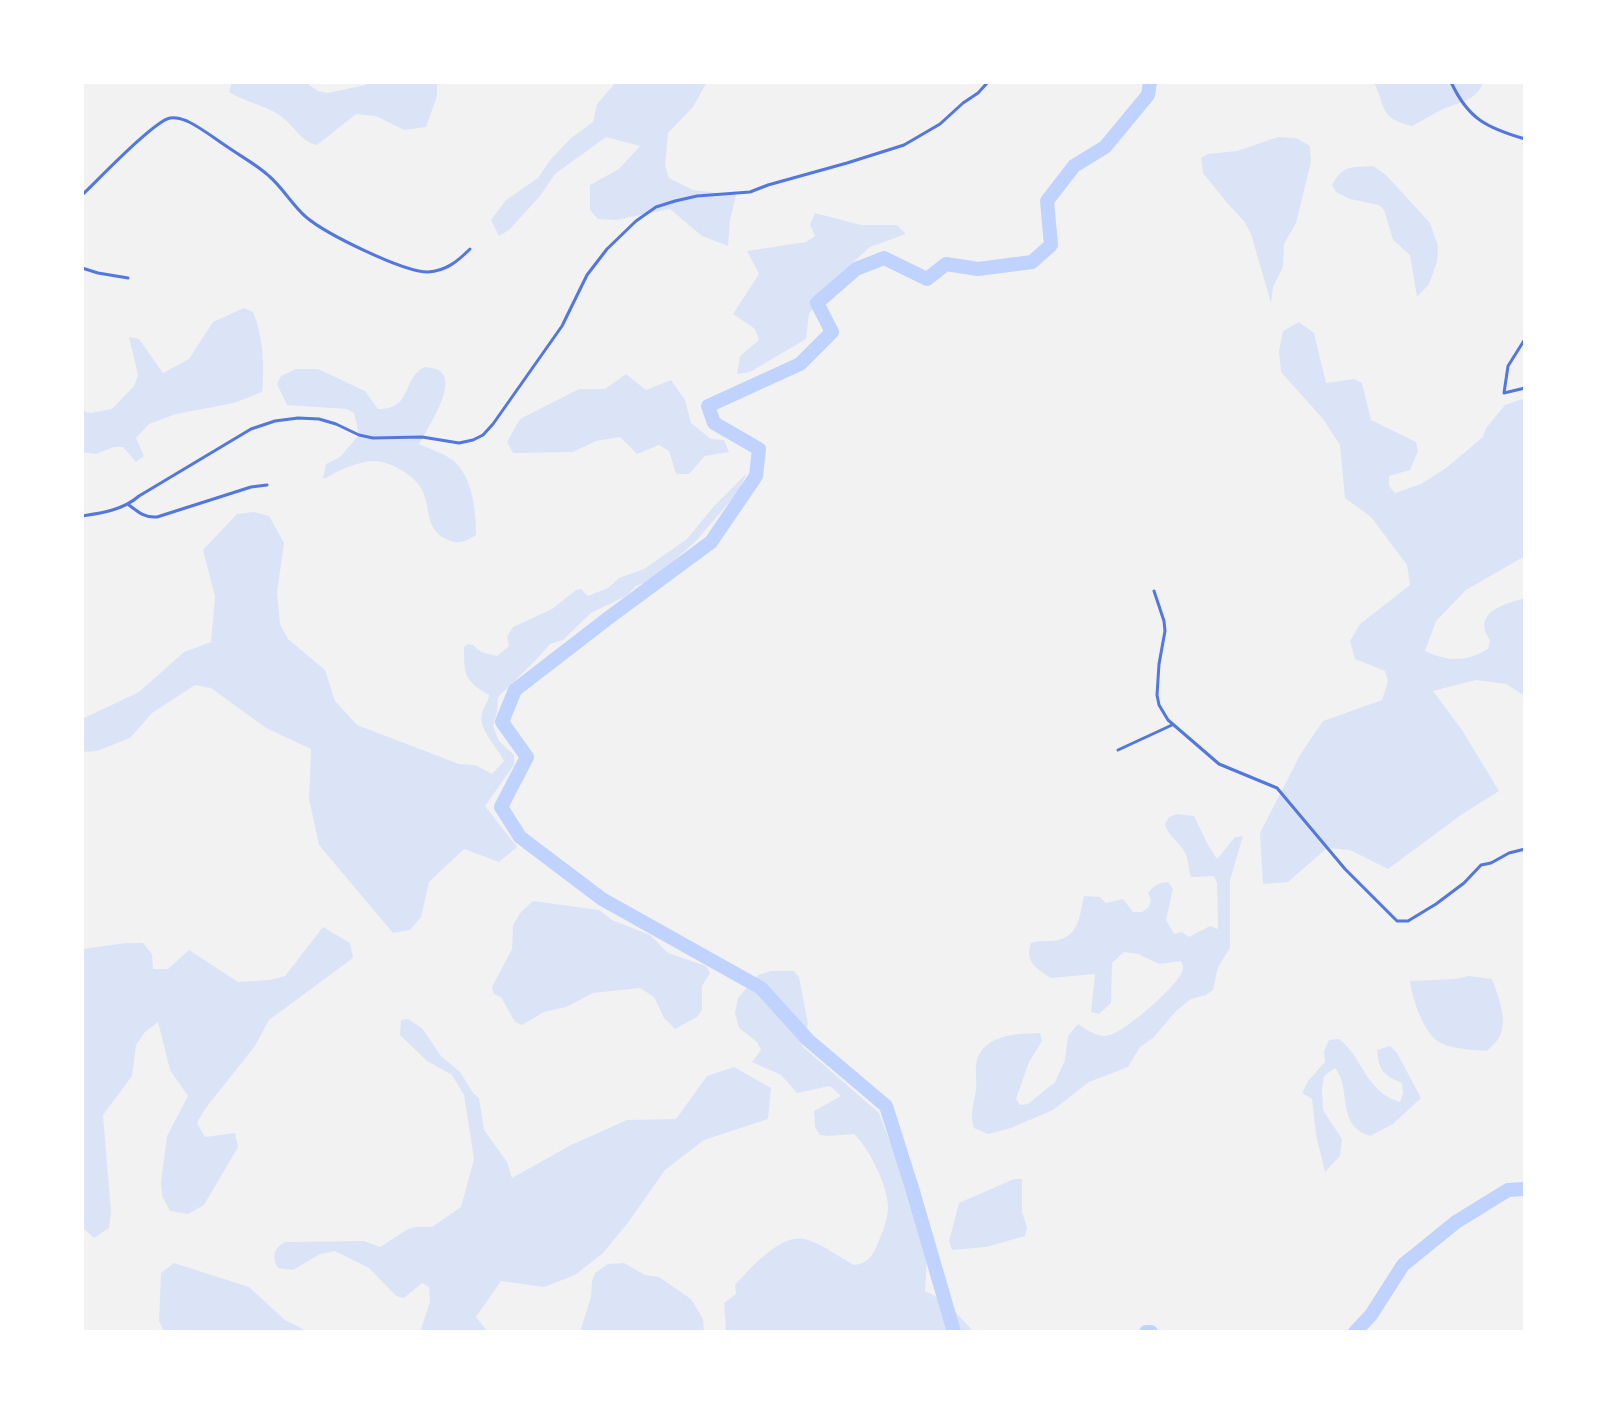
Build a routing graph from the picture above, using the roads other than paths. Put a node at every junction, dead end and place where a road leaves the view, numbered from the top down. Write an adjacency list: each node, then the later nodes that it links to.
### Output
1 (988, 82): 11 (street)
2 (1451, 82): 3 (street)
3 (1525, 139)
4 (82, 195): 5 (street)
5 (470, 249)
6 (82, 268): 7 (street)
7 (128, 278)
8 (1525, 339): 9 (street)
9 (1525, 388)
10 (267, 485): 11 (street)
11 (129, 505): 12 (street)
12 (82, 516)
13 (1154, 591): 14 (street)
14 (1172, 725): 15 (street); 16 (street)
15 (1118, 750)
16 (1525, 849)

